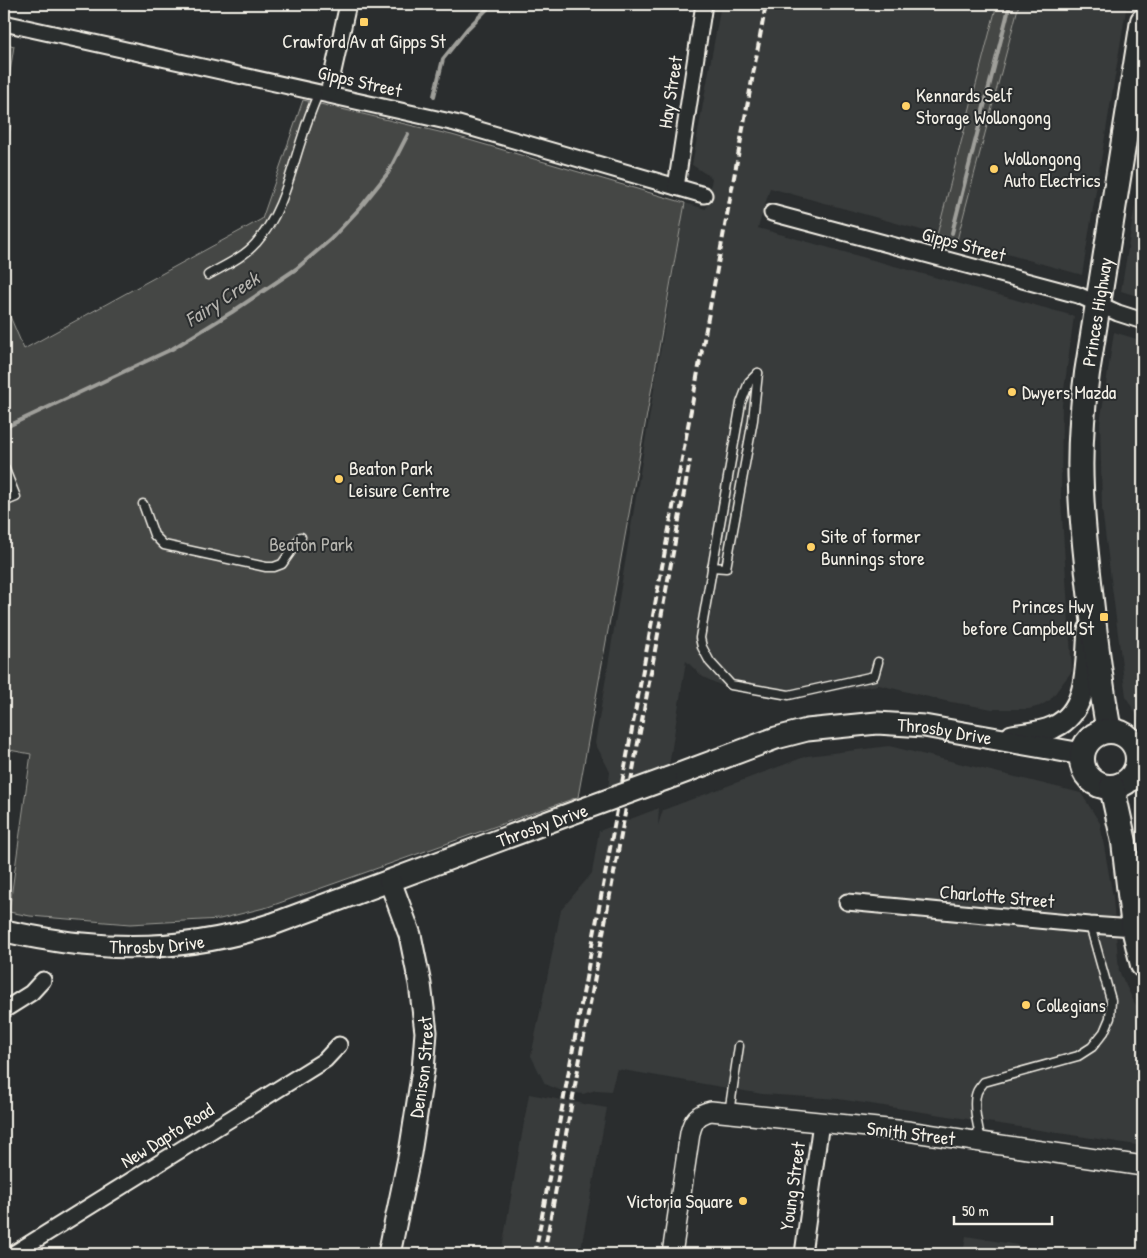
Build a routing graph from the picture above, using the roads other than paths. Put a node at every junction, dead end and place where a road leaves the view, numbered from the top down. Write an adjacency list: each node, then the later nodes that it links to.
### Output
1 (348, 4): 5 (street)
2 (704, 4): 6 (street, Hay Street)
3 (1143, 21): 10 (main road, Princes Highway)
4 (4, 23): 5 (street, Gipps Street)
5 (323, 93): 6 (street, Gipps Street); 9 (lane)
6 (676, 187): 7 (street, Gipps Street)
7 (704, 195)
8 (772, 213): 10 (street, Gipps Street)
9 (208, 275)
10 (1098, 305): 11 (street, Gipps Street); 17 (main road, Princes Highway)
11 (1143, 321)
12 (4, 467): 13 (lane)
13 (4, 502)
14 (143, 504): 15 (lane)
15 (301, 537)
16 (712, 567): 16 (lane); 18 (lane)
17 (1091, 604): 19 (main road, Princes Highway); 20 (main road, Princes Highway)
18 (878, 662)
19 (1109, 731): 21 (main road); 22 (main road)
20 (998, 739): 21 (main road, Throsby Drive); 24 (main road, Throsby Drive, bridge)
21 (1082, 754): 23 (main road)
22 (1140, 767): 23 (main road)
23 (1112, 787): 27 (main road)
24 (390, 881): 28 (main road, Throsby Drive); 39 (main road, Denison Street)
25 (846, 902): 26 (street, Charlotte Street)
26 (1090, 925): 27 (street, Charlotte Street); 36 (lane)
27 (1139, 927): 29 (main road)
28 (4, 931)
29 (1143, 965)
30 (44, 980): 31 (street)
31 (4, 1010)
32 (340, 1045): 38 (street, New Dapto Road)
33 (739, 1046): 34 (lane)
34 (729, 1113): 35 (street, Smith Street); 40 (street, Smith Street)
35 (821, 1122): 36 (street, Smith Street); 41 (street, Young Street)
36 (982, 1142): 37 (street, Smith Street)
37 (1143, 1166)
38 (13, 1254)
39 (389, 1254)
40 (672, 1254)
41 (803, 1254)

